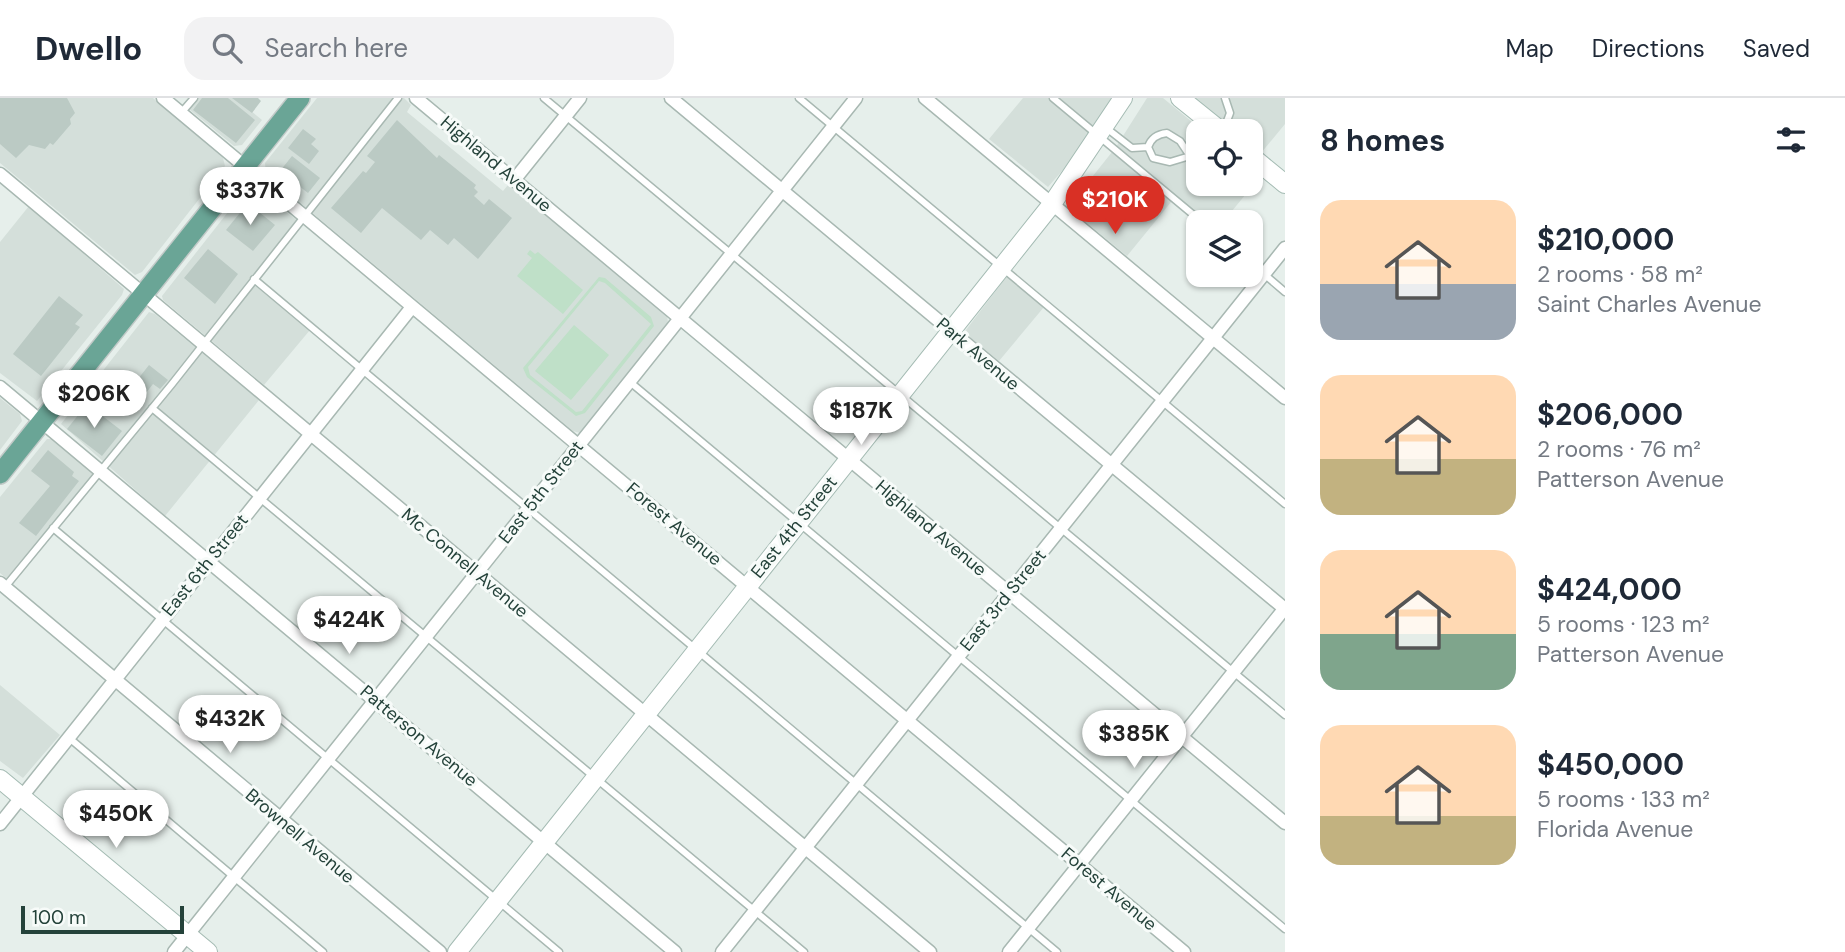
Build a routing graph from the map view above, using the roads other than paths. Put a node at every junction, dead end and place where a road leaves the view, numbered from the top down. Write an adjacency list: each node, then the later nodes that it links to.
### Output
1 (163, 98): 16 (street, Forest Avenue)
2 (194, 98): 16 (lane)
3 (300, 98): 27 (main road)
4 (398, 98): 35 (lane)
5 (416, 98): 30 (street, Highland Avenue)
6 (544, 98): 17 (lane)
7 (580, 98): 17 (street)
8 (671, 98): 32 (street, Park Avenue)
9 (799, 98): 20 (lane)
10 (856, 98): 20 (street, East 5th Street)
11 (925, 98): 33 (street)
12 (1053, 98): 21 (lane)
13 (1124, 98): 21 (street, East 4th Street)
14 (1225, 98): 19 (lane)
15 (1191, 101): 18 (street)
16 (181, 113): 27 (street, Forest Avenue)
17 (565, 116): 30 (street); 37 (lane)
18 (1210, 119)
19 (1227, 119)
20 (833, 126): 32 (street, East 5th Street); 38 (lane)
21 (1101, 131): 22 (lane); 28 (lane); 33 (street, East 4th Street)
22 (1148, 147): 23 (lane); 24 (lane)
23 (1186, 150)
24 (1150, 155): 25 (lane); 28 (lane)
25 (1186, 157)
26 (1263, 166): 31 (street)
27 (244, 167): 35 (street, Forest Avenue); 42 (main road)
28 (1138, 169): 34 (lane)
29 (0, 174): 42 (street, Mc Connell Avenue)
30 (514, 179): 44 (street, Highland Avenue)
31 (1285, 184)
32 (782, 190): 37 (street, East 5th Street); 45 (street, Park Avenue)
33 (1052, 204): 38 (street, East 4th Street); 46 (street)
34 (1188, 210)
35 (303, 216): 40 (lane); 43 (street, Forest Avenue)
36 (1285, 248): 39 (street, East 3rd Street)
37 (731, 255): 44 (street, East 5th Street); 51 (lane)
38 (1002, 266): 45 (street, East 4th Street); 53 (lane)
39 (1264, 274): 41 (lane); 46 (street, East 3rd Street)
40 (254, 279): 47 (lane); 48 (lane)
41 (1285, 292)
42 (143, 295): 47 (street, Mc Connell Avenue); 55 (main road)
43 (411, 307): 48 (street, East 6th Street); 57 (street, Forest Avenue)
44 (681, 317): 49 (street, East 5th Street); 58 (street, Highland Avenue)
45 (951, 331): 51 (street, East 4th Street); 59 (street, Park Avenue)
46 (1212, 338): 52 (street); 53 (street, East 3rd Street)
47 (203, 345): 54 (lane); 56 (street, Mc Connell Avenue)
48 (361, 369): 56 (street, East 6th Street); 64 (lane)
49 (630, 382): 57 (street, East 5th Street); 65 (lane)
50 (0, 387): 55 (street, Patterson Avenue)
51 (900, 395): 58 (street, East 4th Street); 67 (lane)
52 (1285, 398)
53 (1162, 401): 59 (street, East 3rd Street); 63 (lane)
54 (152, 408): 60 (lane); 62 (lane)
55 (42, 422): 60 (street, Patterson Avenue); 61 (main road)
56 (309, 434): 62 (street, East 6th Street); 69 (street, Mc Connell Avenue)
57 (579, 445): 64 (street, East 5th Street); 71 (street, Forest Avenue)
58 (849, 458): 65 (street, East 4th Street); 72 (street, Highland Avenue)
59 (1112, 465): 67 (street, East 3rd Street); 73 (street, Park Avenue)
60 (100, 470): 66 (lane); 68 (street, Patterson Avenue)
61 (0, 474)
62 (259, 497): 68 (street, East 6th Street); 75 (lane)
63 (1285, 504)
64 (529, 508): 69 (street, East 5th Street); 76 (lane)
65 (798, 522): 71 (street, East 4th Street); 77 (lane)
66 (53, 528): 70 (lane); 74 (lane)
67 (1061, 528): 72 (street, East 3rd Street); 78 (lane)
68 (209, 561): 74 (street, East 6th Street); 80 (street, Patterson Avenue)
69 (477, 573): 75 (street, East 5th Street); 81 (street, Mc Connell Avenue)
70 (2, 585): 79 (street, Brownell Avenue)
71 (747, 586): 76 (street, East 4th Street); 83 (street, Forest Avenue)
72 (1009, 593): 77 (street, East 3rd Street); 85 (street, Highland Avenue)
73 (1285, 609): 78 (street)
74 (161, 620): 79 (street, East 6th Street); 86 (lane)
75 (426, 636): 80 (street, East 5th Street); 87 (lane)
76 (696, 649): 81 (street, East 4th Street); 89 (lane)
77 (958, 656): 83 (street, East 3rd Street); 91 (lane)
78 (1234, 671): 82 (lane); 85 (street)
79 (114, 678): 84 (street, East 6th Street); 92 (street, Brownell Avenue)
80 (375, 699): 86 (street, East 5th Street); 95 (street, Patterson Avenue)
81 (645, 713): 87 (street, East 4th Street); 96 (street, Mc Connell Avenue)
82 (1285, 716)
83 (907, 720): 89 (street, East 3rd Street); 97 (street, Forest Avenue)
84 (68, 737): 90 (street, East 6th Street); 98 (lane)
85 (1181, 737): 91 (street); 93 (street, Highland Avenue)
86 (327, 759): 92 (street, East 5th Street); 99 (lane)
87 (594, 777): 95 (street, East 4th Street); 100 (lane)
88 (0, 779): 90 (street)
89 (857, 783): 96 (street, East 3rd Street); 101 (lane)
90 (22, 796): 94 (street, East 6th Street); 103 (street)
91 (1132, 800): 97 (street); 102 (lane)
92 (279, 819): 98 (street, East 5th Street); 107 (street, Brownell Avenue)
93 (1285, 823)
94 (0, 824)
95 (544, 840): 99 (street, East 4th Street); 110 (street, Patterson Avenue)
96 (805, 848): 100 (street, East 3rd Street); 113 (street, Mc Connell Avenue)
97 (1081, 866): 101 (street); 116 (street, Forest Avenue)
98 (234, 877): 103 (street, East 5th Street); 106 (lane)
99 (497, 900): 108 (street, East 4th Street); 109 (lane)
100 (755, 911): 111 (street, East 3rd Street); 112 (lane)
101 (1028, 928): 114 (street); 115 (lane)
102 (1285, 929)
103 (187, 935): 104 (street, East 5th Street); 105 (street)
104 (174, 952)
105 (208, 952)
106 (323, 952)
107 (440, 952)
108 (457, 952)
109 (559, 952)
110 (675, 952)
111 (722, 952)
112 (804, 952)
113 (930, 952)
114 (1009, 952)
115 (1057, 952)
116 (1184, 952)

